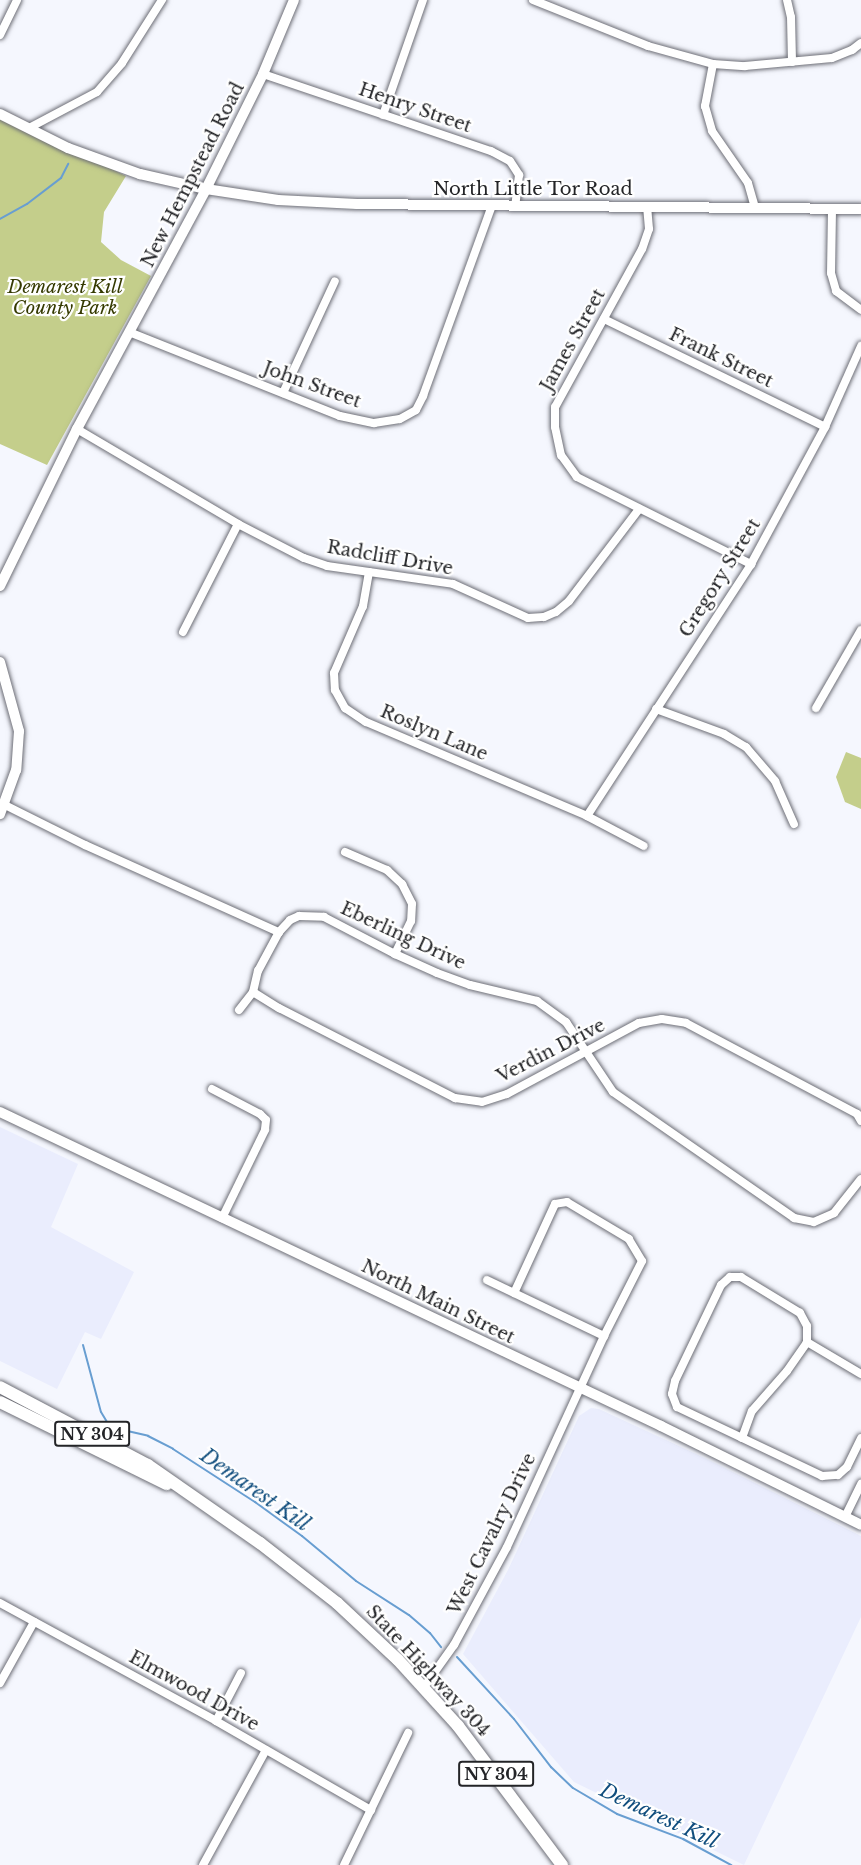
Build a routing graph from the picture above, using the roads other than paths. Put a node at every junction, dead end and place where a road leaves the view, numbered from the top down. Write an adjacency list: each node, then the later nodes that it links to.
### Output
1 (17, 0): 7 (street)
2 (162, 0): 14 (street)
3 (294, 0): 11 (street, New Hempstead Road)
4 (423, 0): 13 (street)
5 (533, 0): 10 (street)
6 (787, 0): 9 (street)
7 (0, 35)
8 (861, 43): 9 (street)
9 (792, 62): 10 (street)
10 (712, 64): 19 (street)
11 (263, 74): 13 (street, Henry Street); 15 (street, New Hempstead Road)
12 (0, 114): 14 (street, North Little Tor Road)
13 (383, 115): 17 (street, Henry Street)
14 (28, 128): 15 (street, North Little Tor Road)
15 (206, 189): 16 (street, North Little Tor Road); 25 (street, New Hempstead Road)
16 (492, 206): 17 (street, North Little Tor Road); 27 (street, John Street)
17 (515, 206): 18 (street, North Little Tor Road)
18 (647, 206): 19 (street, North Little Tor Road); 24 (street, James Street)
19 (755, 207): 21 (street, North Little Tor Road)
20 (861, 209): 21 (street, North Little Tor Road)
21 (832, 210): 23 (street)
22 (335, 281): 27 (street)
23 (861, 310)
24 (604, 319): 28 (street, Frank Street); 30 (street, James Street)
25 (129, 332): 27 (street, John Street); 29 (street, New Hempstead Road)
26 (861, 346): 28 (street, Gregory Street)
27 (283, 393)
28 (825, 427): 32 (street, Gregory Street)
29 (77, 429): 31 (street, Radcliff Drive); 34 (street, New Hempstead Road)
30 (639, 509): 32 (street, James Street); 33 (street, Radcliff Drive)
31 (238, 524): 33 (street, Radcliff Drive); 36 (street)
32 (751, 564): 40 (street, Gregory Street)
33 (369, 572): 42 (street, Roslyn Lane)
34 (0, 586)
35 (861, 630): 37 (street)
36 (183, 632)
37 (858, 645): 39 (street)
38 (0, 662): 41 (street)
39 (816, 708)
40 (656, 709): 42 (street, Gregory Street); 43 (street)
41 (2, 810): 46 (street)
42 (587, 816): 44 (street, Roslyn Lane)
43 (794, 824)
44 (644, 846)
45 (345, 852): 47 (street)
46 (279, 932): 47 (street, Eberling Drive); 48 (street)
47 (395, 954): 50 (street, Eberling Drive)
48 (253, 992): 49 (street); 50 (street, Verdin Drive)
49 (239, 1010)
50 (585, 1053): 53 (street, Verdin Drive); 54 (street, Eberling Drive)
51 (212, 1089): 55 (street)
52 (0, 1112): 55 (street, North Main Street)
53 (861, 1121)
54 (861, 1179)
55 (222, 1218): 62 (street, North Main Street)
56 (487, 1280): 57 (street)
57 (514, 1293): 58 (street); 58 (street, West Cavalry Drive)
58 (604, 1336): 62 (street, West Cavalry Drive)
59 (807, 1342): 60 (street); 64 (street); 64 (street)
60 (861, 1374)
61 (0, 1387): 67 (main road, State Highway 304 / NY 304)
62 (580, 1388): 68 (street, North Main Street); 74 (street, West Cavalry Drive)
63 (0, 1402): 67 (main road, State Highway 304 / NY 304)
64 (742, 1438): 65 (street)
65 (861, 1438)
66 (861, 1484): 68 (street)
67 (179, 1489): 74 (main road, State Highway 304 / NY 304)
68 (845, 1517): 69 (street, North Main Street)
69 (861, 1525)
70 (0, 1603): 71 (street, Elmwood Drive)
71 (34, 1622): 73 (street); 75 (street, Elmwood Drive)
72 (241, 1673): 75 (street)
73 (0, 1683)
74 (424, 1688): 81 (main road, State Highway 304 / NY 304)
75 (216, 1721): 77 (street, Elmwood Drive)
76 (408, 1732): 78 (street)
77 (266, 1750): 78 (street, Elmwood Drive); 79 (street)
78 (371, 1810): 80 (street)
79 (203, 1865)
80 (345, 1865)
81 (562, 1865)

